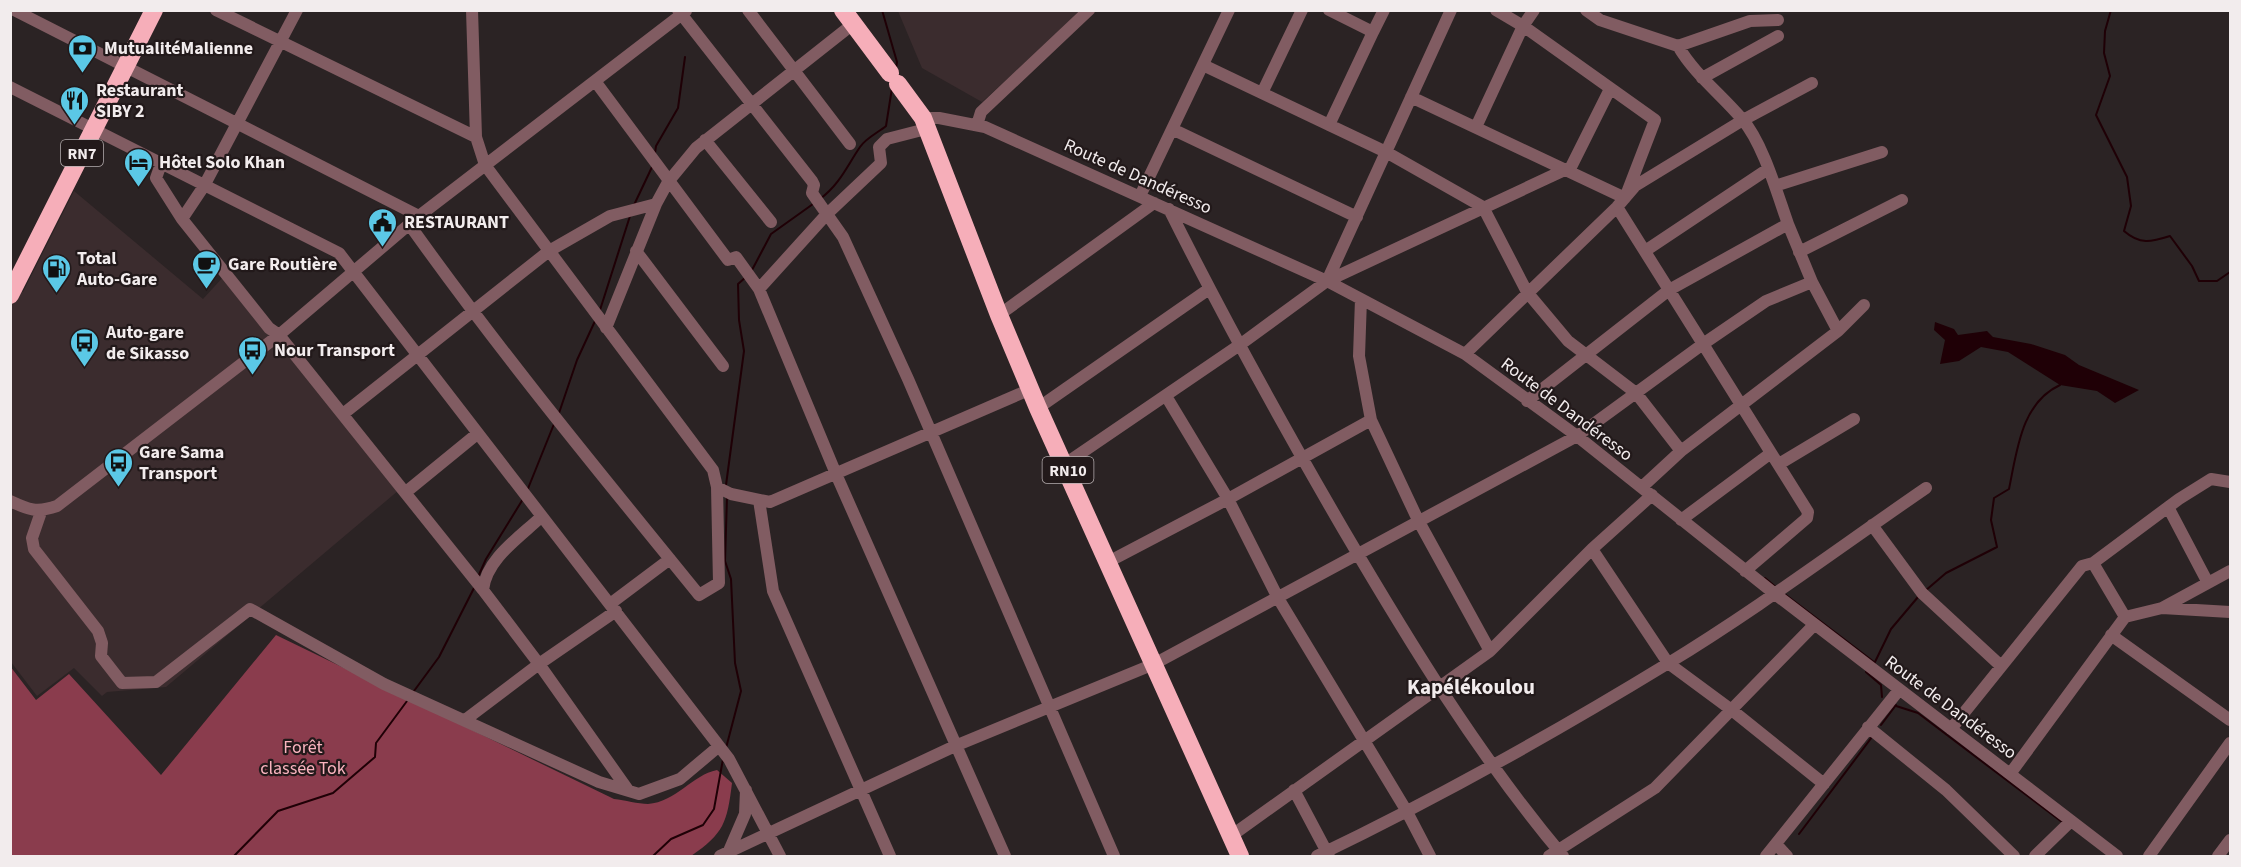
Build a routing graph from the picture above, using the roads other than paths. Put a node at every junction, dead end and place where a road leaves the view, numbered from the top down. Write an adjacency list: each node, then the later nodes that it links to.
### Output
1 (14, 10): 27 (street)
2 (154, 10): 27 (highway, RN7)
3 (216, 10): 24 (street)
4 (297, 10): 24 (street)
5 (472, 10): 45 (street)
6 (748, 10): 28 (street)
7 (1089, 10): 40 (street)
8 (1229, 10): 26 (street)
9 (1302, 10): 34 (street)
10 (1329, 10): 22 (street)
11 (1384, 10): 22 (street)
12 (1451, 10): 35 (street)
13 (1496, 10): 21 (street)
14 (1534, 10): 21 (street)
15 (1586, 10): 19 (street)
16 (1609, 10): 19 (street)
17 (682, 12): 30 (street); 36 (street)
18 (848, 17): 28 (street); 39 (highway, RN10)
19 (1600, 20): 25 (street)
20 (1778, 21): 25 (street)
21 (1523, 26): 33 (street); 42 (street)
22 (1373, 32): 41 (street)
23 (1778, 36): 29 (street)
24 (281, 44): 38 (street); 45 (street)
25 (1678, 46): 29 (street)
26 (1203, 65): 34 (street); 43 (street)
27 (125, 68): 38 (street); 44 (highway, RN7)
28 (794, 70): 36 (street); 47 (street)
29 (1702, 78): 37 (street)
30 (595, 81): 51 (street); 54 (street)
31 (1812, 83): 37 (street)
32 (10, 87): 44 (street)
33 (1611, 89): 53 (street); 60 (street)
34 (1262, 93): 41 (street)
35 (1412, 97): 42 (street); 48 (street)
36 (751, 104): 46 (street); 64 (street)
37 (1743, 120): 52 (street); 60 (street)
38 (236, 124): 55 (street); 67 (street)
39 (925, 124): 40 (street, Route de Dandéresso); 64 (street, Route de Dandéresso); 85 (highway, RN10)
40 (977, 125): 57 (street, Route de Dandéresso)
41 (1329, 125): 48 (street)
42 (1476, 127): 53 (street)
43 (1172, 129): 57 (street); 65 (street)
44 (94, 130): 50 (street); 81 (highway, RN7)
45 (476, 137): 51 (street)
46 (705, 140): 54 (street); 68 (street)
47 (850, 144)
48 (1386, 152): 62 (street); 65 (street)
49 (1882, 152): 56 (street)
50 (161, 165): 55 (street); 66 (street)
51 (485, 165): 67 (street); 70 (street)
52 (1768, 169): 56 (street); 72 (street)
53 (1566, 170): 60 (street); 62 (street)
54 (668, 182): 61 (street); 75 (street)
55 (204, 186): 66 (street); 74 (street)
56 (1775, 186): 69 (street)
57 (1140, 196): 59 (street, Route de Dandéresso)
58 (1902, 200): 73 (street)
59 (1154, 203): 63 (street, Route de Dandéresso); 85 (street)
60 (1621, 203): 72 (street); 80 (street)
61 (656, 204): 70 (street); 71 (street)
62 (1483, 207): 76 (street); 80 (street)
63 (1169, 209): 76 (street, Route de Dandéresso); 78 (street)
64 (824, 211): 75 (street); 104 (street)
65 (1357, 217): 76 (street)
66 (182, 219): 88 (street)
67 (414, 220): 74 (street); 84 (street)
68 (771, 222)
69 (1788, 224): 73 (street); 79 (street)
70 (549, 251): 84 (street); 86 (street)
71 (636, 251): 86 (street); 94 (street)
72 (1645, 251): 79 (street)
73 (1800, 252): 77 (street)
74 (353, 270): 88 (street); 93 (street)
75 (752, 279): 111 (street)
76 (1327, 281): 82 (street, Route de Dandéresso); 89 (street)
77 (1812, 282): 87 (street); 90 (street)
78 (1209, 289): 89 (street); 100 (street)
79 (1669, 290): 90 (street); 92 (street)
80 (1527, 292): 91 (street); 92 (street)
81 (10, 295)
82 (1361, 299): 91 (street, Route de Dandéresso); 103 (street)
83 (1864, 305): 87 (street)
84 (473, 314): 93 (street); 128 (street)
85 (999, 315): 95 (highway, RN10)
86 (606, 328): 114 (street)
87 (1838, 331): 99 (street)
88 (279, 335): 101 (street); 121 (street)
89 (1241, 344): 97 (street); 108 (street)
90 (1703, 344): 96 (street); 99 (street)
91 (1465, 354): 98 (street, Route de Dandéresso)
92 (1585, 355): 96 (street); 98 (street)
93 (417, 357): 101 (street); 105 (street)
94 (723, 366)
95 (1031, 389): 100 (highway, RN10); 104 (street)
96 (1636, 393): 106 (street); 107 (street)
97 (1166, 396): 110 (street); 117 (street)
98 (1527, 401): 106 (street, Route de Dandéresso)
99 (1742, 405): 107 (street); 109 (street)
100 (1038, 408): 110 (highway, RN10)
101 (343, 414): 116 (street)
102 (1854, 419): 109 (street)
103 (1371, 420): 108 (street); 123 (street)
104 (931, 432): 111 (street); 150 (street)
105 (477, 434): 116 (street); 122 (street)
106 (1577, 436): 115 (street, Route de Dandéresso); 123 (street)
107 (1682, 451): 115 (street)
108 (1302, 458): 117 (street); 127 (street)
109 (1775, 458): 124 (street); 131 (street)
110 (1065, 464): 129 (highway, RN10)
111 (836, 474): 118 (street); 158 (street)
112 (2230, 482): 120 (street)
113 (1926, 488): 125 (street)
114 (723, 490): 118 (street); 128 (street)
115 (1647, 491): 124 (street, Route de Dandéresso); 126 (street)
116 (406, 492): 134 (street)
117 (1228, 499): 129 (street); 136 (street)
118 (759, 500): 163 (street)
119 (10, 501): 121 (street)
120 (2168, 507): 130 (street); 133 (street)
121 (41, 512): 152 (street)
122 (541, 517): 134 (street); 137 (street)
123 (1418, 520): 127 (street); 143 (street)
124 (1681, 520): 131 (street, Route de Dandéresso)
125 (1872, 525): 135 (street); 147 (street)
126 (1592, 549): 143 (street); 144 (street)
127 (1358, 554): 136 (street); 148 (street)
128 (670, 559): 137 (street)
129 (1108, 562): 146 (highway, RN10)
130 (2093, 563): 140 (street); 147 (street)
131 (1744, 571): 135 (street, Route de Dandéresso)
132 (2230, 571): 133 (street)
133 (2208, 583): 138 (street)
134 (483, 590): 145 (street)
135 (1775, 594): 141 (street, Route de Dandéresso); 144 (street)
136 (1278, 598): 146 (street); 156 (street)
137 (613, 608): 145 (street); 159 (street)
138 (2162, 608): 139 (street); 140 (street)
139 (2230, 612)
140 (2125, 617): 142 (street)
141 (1814, 625): 149 (street, Route de Dandéresso); 151 (street)
142 (2112, 635): 153 (street); 161 (street)
143 (1490, 651): 148 (street)
144 (1668, 663): 151 (street); 160 (street)
145 (539, 664): 152 (street); 165 (street)
146 (1154, 664): 150 (street); 170 (highway, RN10)
147 (2001, 666): 155 (street)
148 (1438, 688): 156 (street); 160 (street)
149 (1899, 690): 154 (street); 155 (street, Route de Dandéresso)
150 (1049, 708): 158 (street); 179 (street)
151 (1733, 711): 162 (street); 175 (street)
152 (465, 720): 165 (street)
153 (2230, 720)
154 (1868, 727): 162 (street); 184 (street)
155 (1951, 729): 161 (street, Route de Dandéresso)
156 (1362, 741): 166 (street); 167 (street)
157 (2230, 743): 187 (street)
158 (955, 746): 163 (street); 178 (street)
159 (719, 748): 164 (street); 165 (street)
160 (1490, 765): 167 (street); 175 (street)
161 (2010, 774): 168 (street, Route de Dandéresso)
162 (1824, 784): 172 (street)
163 (860, 788): 169 (street); 177 (street)
164 (746, 789): 169 (street); 173 (street)
165 (627, 790)
166 (1294, 790): 170 (street); 174 (street)
167 (1406, 810): 174 (street); 181 (street)
168 (2071, 820): 185 (street); 186 (street, Route de Dandéresso)
169 (768, 832): 173 (street); 176 (street)
170 (1231, 836): 180 (highway, RN10)
171 (2230, 840): 188 (street)
172 (1776, 844): 182 (street); 183 (street)
173 (724, 854)
174 (1324, 855)
175 (1557, 855)
176 (780, 856)
177 (890, 856)
178 (1005, 856)
179 (1114, 856)
180 (1240, 856)
181 (1430, 856)
182 (1766, 856)
183 (1787, 856)
184 (2014, 856)
185 (2036, 856)
186 (2117, 856)
187 (2150, 856)
188 (2218, 856)

